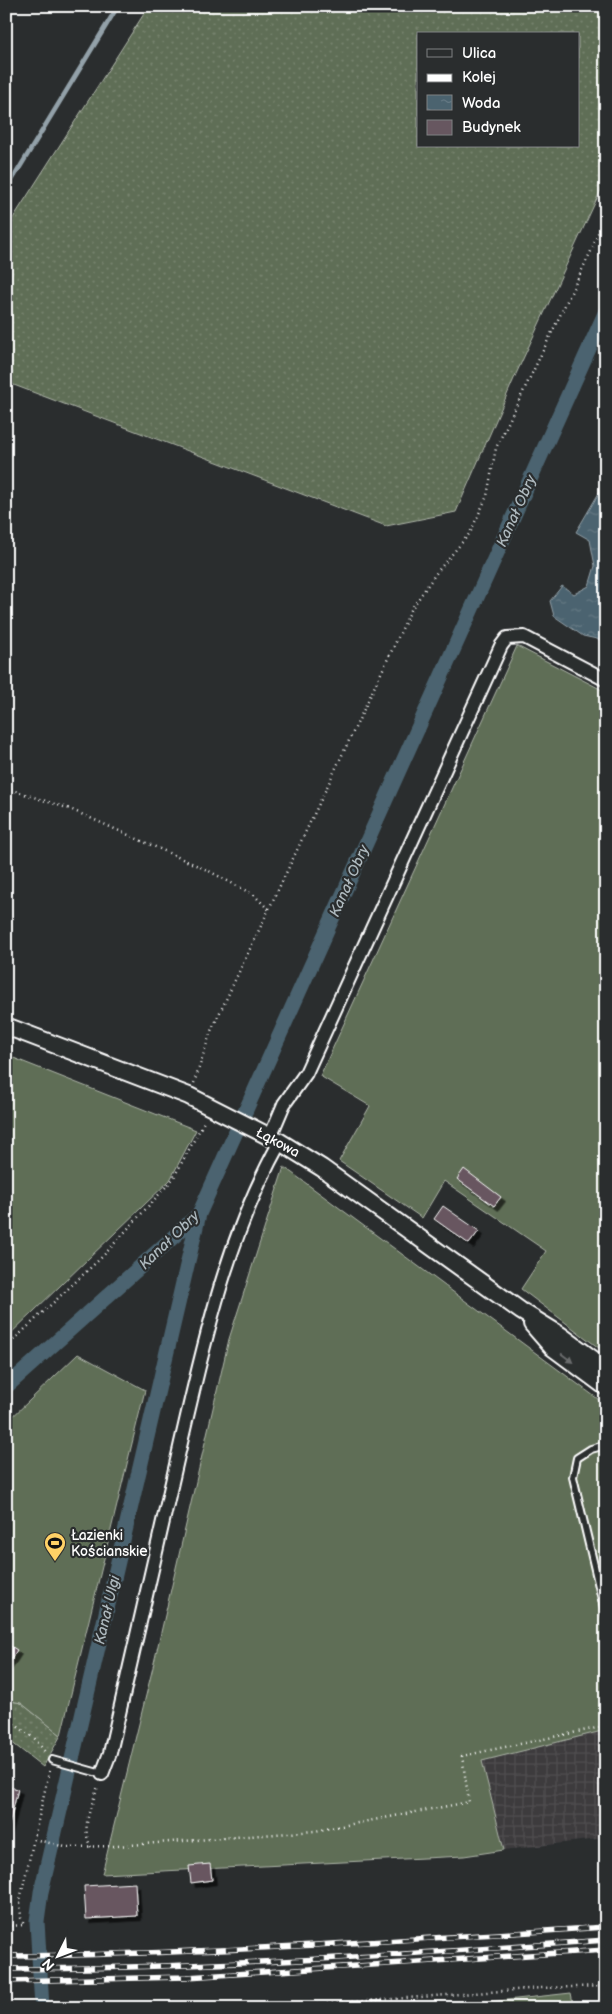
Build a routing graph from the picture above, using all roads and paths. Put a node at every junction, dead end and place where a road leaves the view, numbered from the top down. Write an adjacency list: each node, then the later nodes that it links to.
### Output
1 (606, 211): 4 (path)
2 (606, 680): 8 (street)
3 (6, 788): 4 (path)
4 (269, 910): 6 (path)
5 (6, 1026): 6 (street, Łąkowa)
6 (189, 1096): 7 (street, Łąkowa)
7 (212, 1107): 8 (street, Łąkowa); 10 (path)
8 (272, 1138): 9 (street, Łąkowa); 18 (street)
9 (521, 1311): 11 (street, Łąkowa); 12 (street, Łąkowa, one-way to 12)
10 (6, 1346)
11 (606, 1369)
12 (606, 1387)
13 (606, 1445): 14 (lane)
14 (606, 1616)
15 (6, 1718): 17 (path)
16 (606, 1726): 20 (path)
17 (52, 1760): 18 (lane); 19 (path)
18 (102, 1774): 20 (path)
19 (34, 1839): 20 (path); 21 (path)
20 (91, 1847)
21 (6, 1926)
22 (606, 1986): 24 (path)
23 (606, 2002): 25 (path)
24 (272, 2008)
25 (585, 2008)

